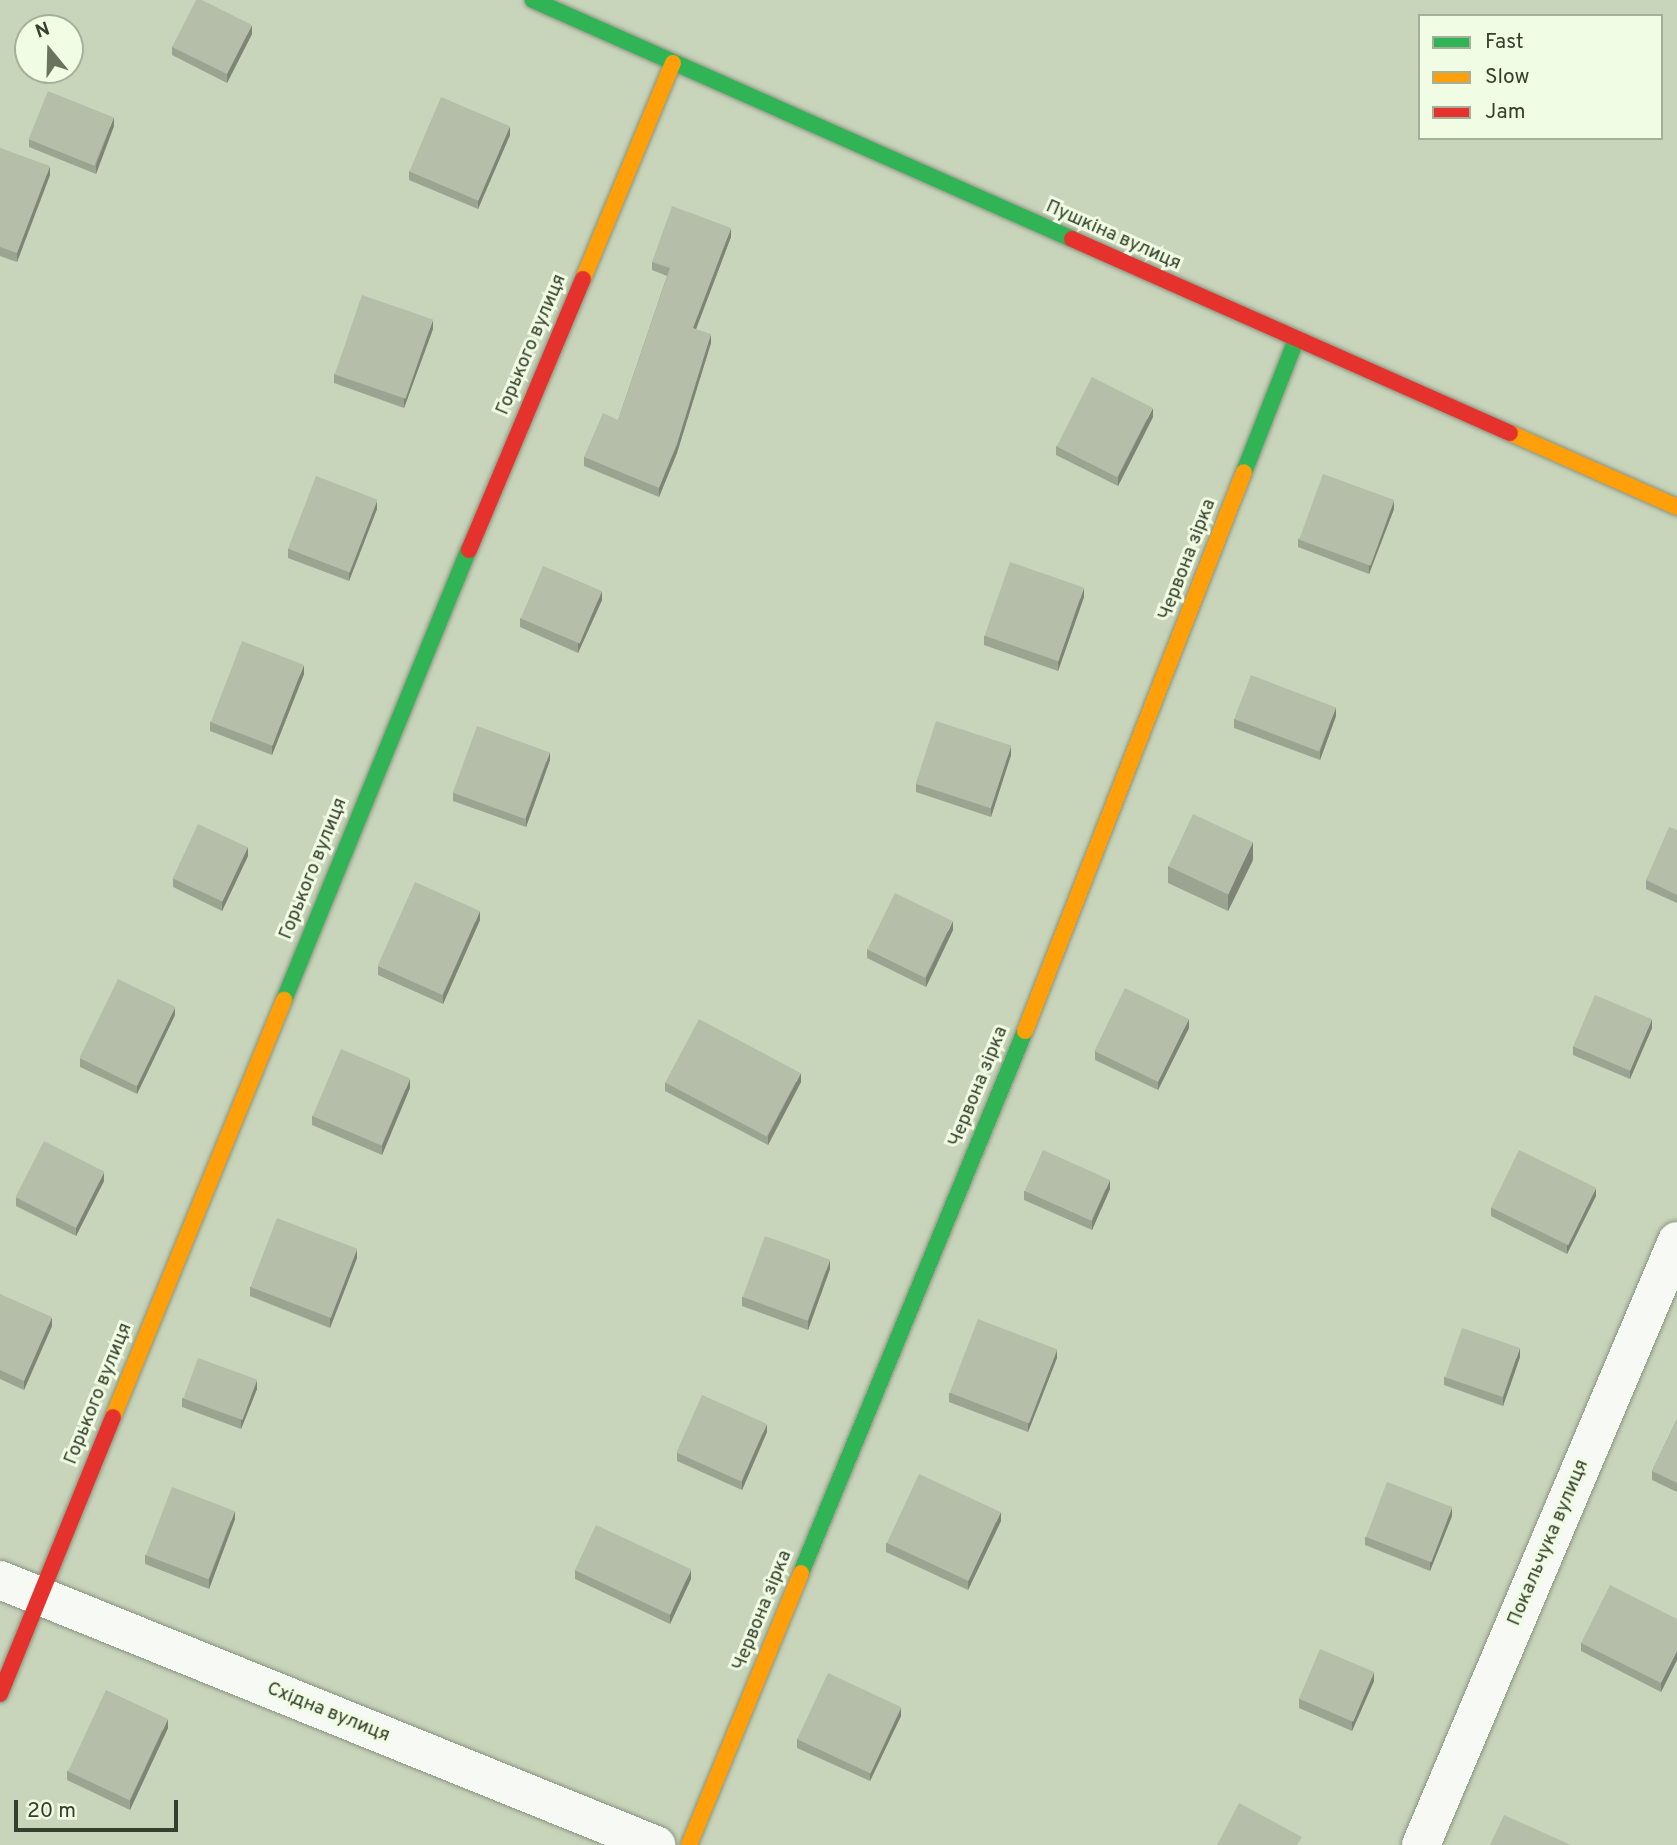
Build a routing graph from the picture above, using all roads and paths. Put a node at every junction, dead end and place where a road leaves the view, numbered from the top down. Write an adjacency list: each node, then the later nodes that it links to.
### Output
1 (533, 0): 2 (street, Пушкіна вулиця)
2 (673, 62): 3 (street, Пушкіна вулиця); 7 (street, Горького вулиця)
3 (1296, 340): 4 (street, Пушкіна вулиця); 10 (street, Червона зірка)
4 (1677, 507)
5 (1677, 1241): 11 (street, Покальчука вулиця)
6 (0, 1580): 7 (street, Східна вулиця)
7 (38, 1596): 8 (street, Горького вулиця); 9 (street, Східна вулиця)
8 (0, 1694)
9 (656, 1845)
10 (689, 1845)
11 (1421, 1845)

